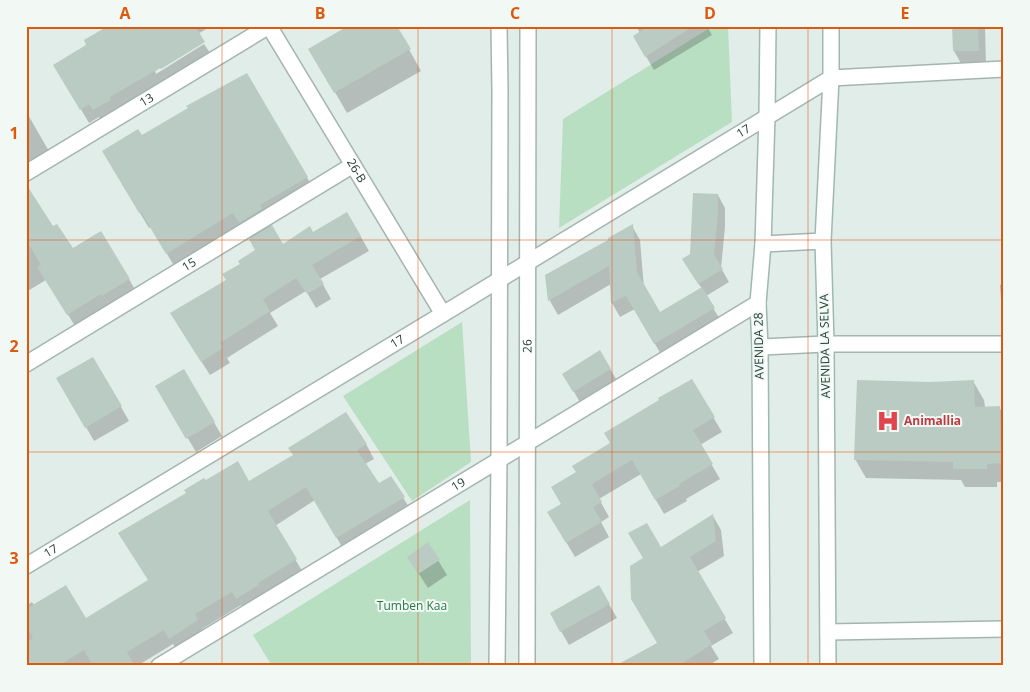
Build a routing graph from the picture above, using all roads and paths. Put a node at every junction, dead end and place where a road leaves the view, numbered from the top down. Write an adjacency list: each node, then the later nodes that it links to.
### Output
1 (269, 26): 9 (street, 26-B); 10 (street, 13)
2 (499, 26): 14 (street)
3 (528, 26): 13 (street, 26)
4 (768, 26): 8 (street, AVENIDA 28)
5 (831, 26): 7 (street, AVENIDA LA SELVA)
6 (1004, 68): 7 (street)
7 (831, 78): 8 (street, 17); 11 (street, AVENIDA LA SELVA)
8 (767, 116): 12 (street, AVENIDA 28); 13 (street, 17)
9 (353, 166): 16 (street, 26-B); 20 (street, 15)
10 (26, 173)
11 (823, 241): 12 (street); 17 (street, AVENIDA LA SELVA)
12 (763, 244): 15 (street, AVENIDA 28)
13 (528, 263): 14 (street, 17); 21 (street, 26)
14 (500, 280): 16 (street, 17); 22 (street)
15 (758, 303): 19 (street, AVENIDA 28); 21 (street, 19)
16 (444, 314): 23 (street, 17)
17 (826, 344): 18 (street); 19 (street); 25 (street, AVENIDA LA SELVA)
18 (1004, 344)
19 (760, 347): 29 (street, AVENIDA 28)
20 (26, 364)
21 (527, 443): 22 (street, 19); 28 (street, 26)
22 (499, 460): 26 (street, 19); 27 (street)
23 (26, 566)
24 (1004, 629): 25 (street)
25 (828, 632): 30 (street, AVENIDA LA SELVA)
26 (159, 666)
27 (497, 666)
28 (527, 666)
29 (762, 666)
30 (828, 666)

